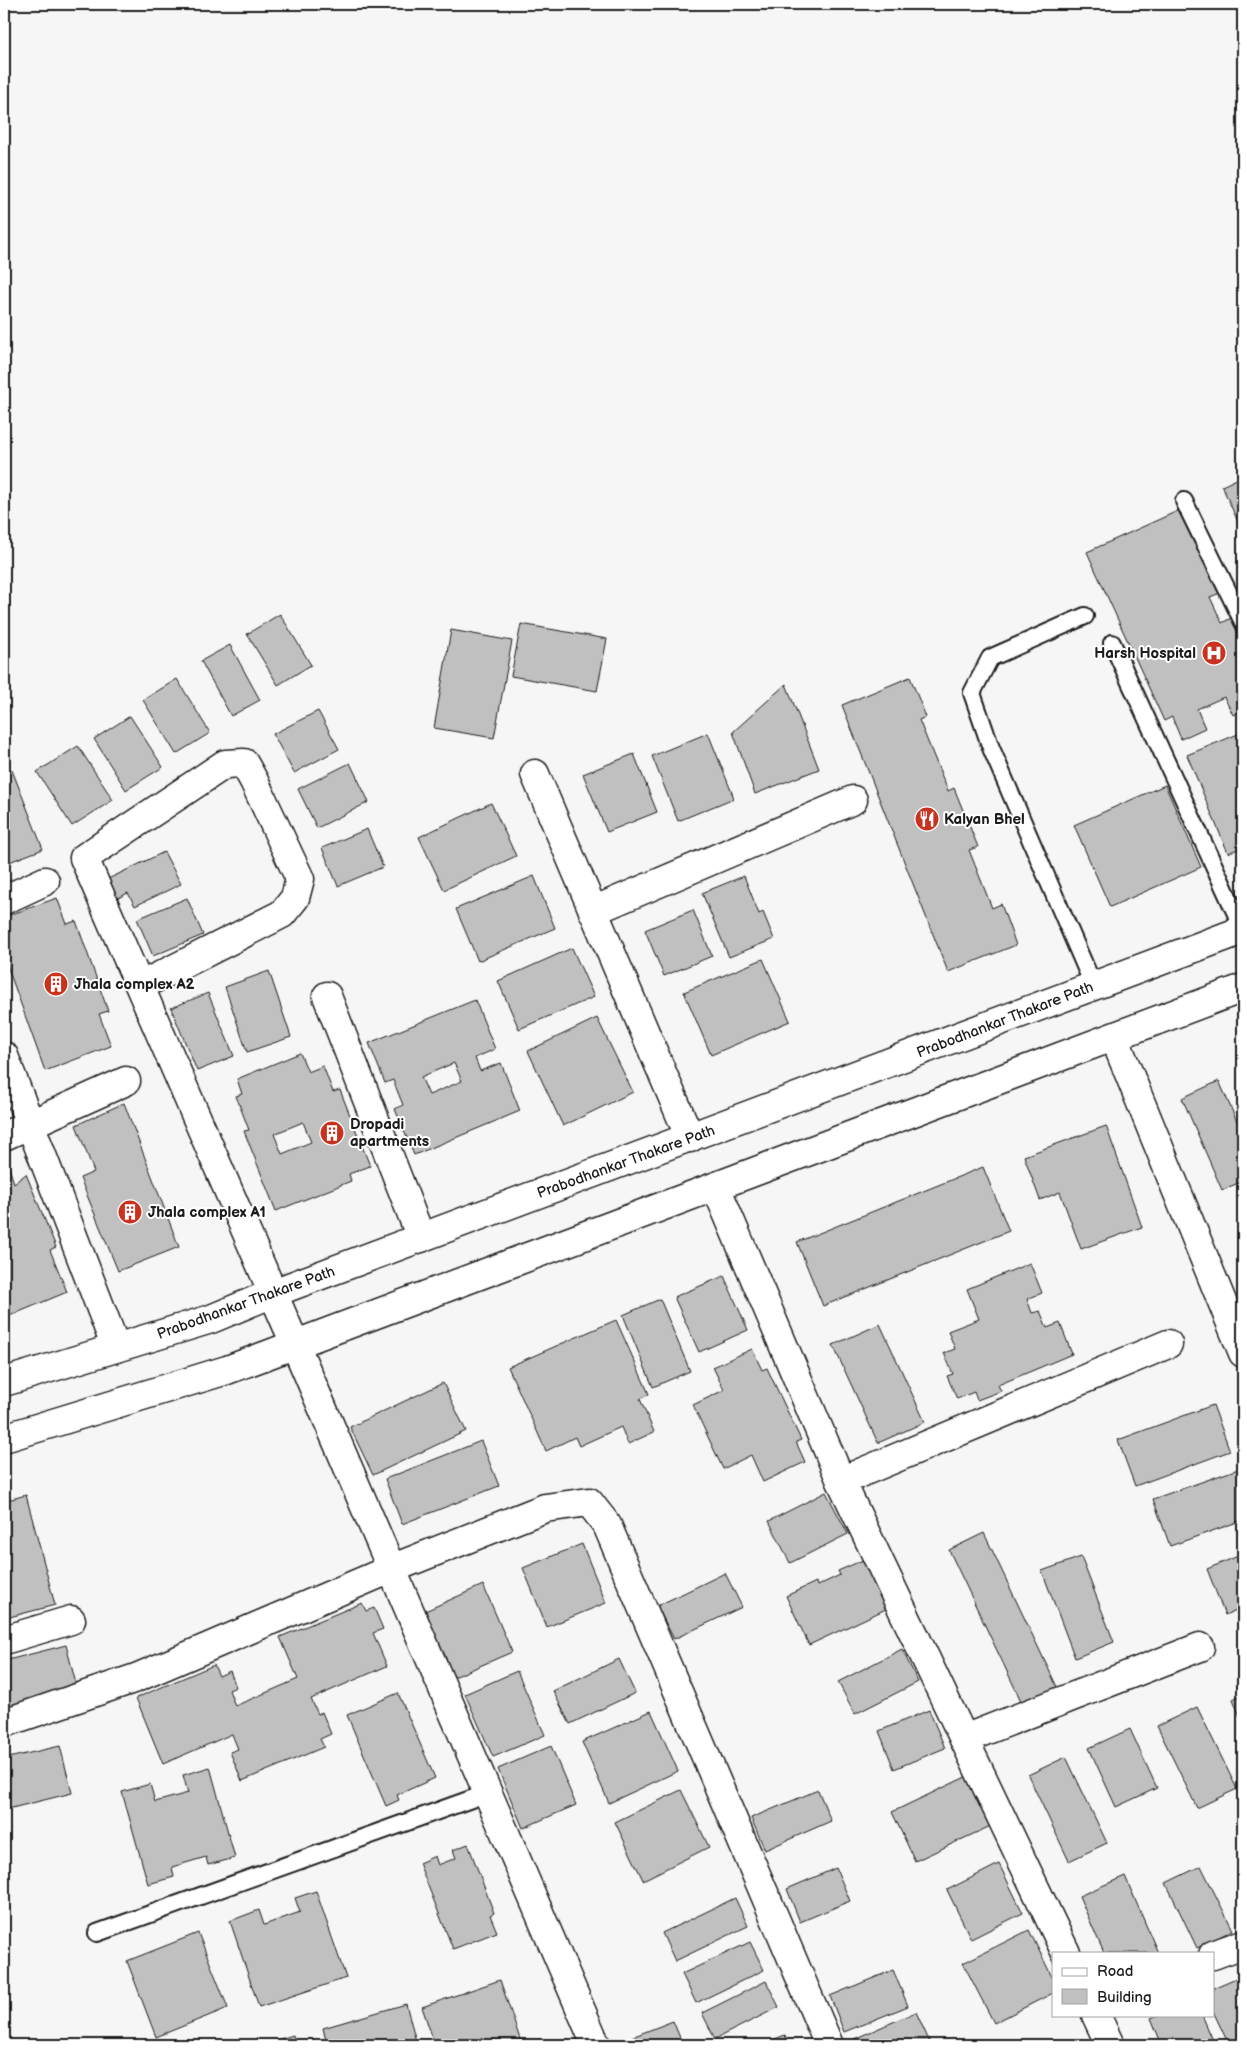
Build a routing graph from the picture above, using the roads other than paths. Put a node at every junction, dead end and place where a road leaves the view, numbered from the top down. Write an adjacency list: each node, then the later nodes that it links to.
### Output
1 (1184, 501): 3 (lane)
2 (1085, 616): 12 (lane)
3 (1243, 622)
4 (1112, 643): 10 (lane)
5 (534, 774): 9 (street)
6 (854, 800): 9 (street)
7 (45, 881): 8 (street)
8 (4, 900)
9 (593, 911): 20 (street)
10 (1243, 930): 12 (street, Prabodhankar Thakare Path)
11 (140, 986): 11 (street); 23 (street)
12 (1094, 987): 20 (street, Prabodhankar Thakare Path)
13 (1243, 988): 15 (street)
14 (327, 996): 22 (street)
15 (1114, 1037): 21 (street); 27 (street)
16 (4, 1056): 18 (street)
17 (126, 1081): 18 (street)
18 (31, 1124): 19 (street); 26 (street)
19 (4, 1136)
20 (690, 1138): 22 (street, Prabodhankar Thakare Path)
21 (716, 1187): 24 (street); 30 (street)
22 (421, 1238): 23 (street, Prabodhankar Thakare Path)
23 (273, 1293): 24 (street); 26 (street, Prabodhankar Thakare Path)
24 (295, 1344): 29 (street); 31 (street)
25 (1168, 1344): 30 (street)
26 (116, 1348): 28 (street, Prabodhankar Thakare Path)
27 (1243, 1353)
28 (4, 1382)
29 (4, 1438)
30 (841, 1480): 36 (street)
31 (391, 1569): 35 (street); 37 (street); 44 (street)
32 (71, 1620): 33 (street)
33 (4, 1640)
34 (1200, 1647): 36 (street)
35 (4, 1723)
36 (964, 1739): 40 (street)
37 (488, 1793): 38 (lane); 43 (street)
38 (98, 1933)
39 (1243, 1944): 41 (street)
40 (1066, 1952)
41 (1214, 1956)
42 (1096, 2016): 45 (street)
43 (588, 2043)
44 (829, 2045)
45 (1110, 2045)

